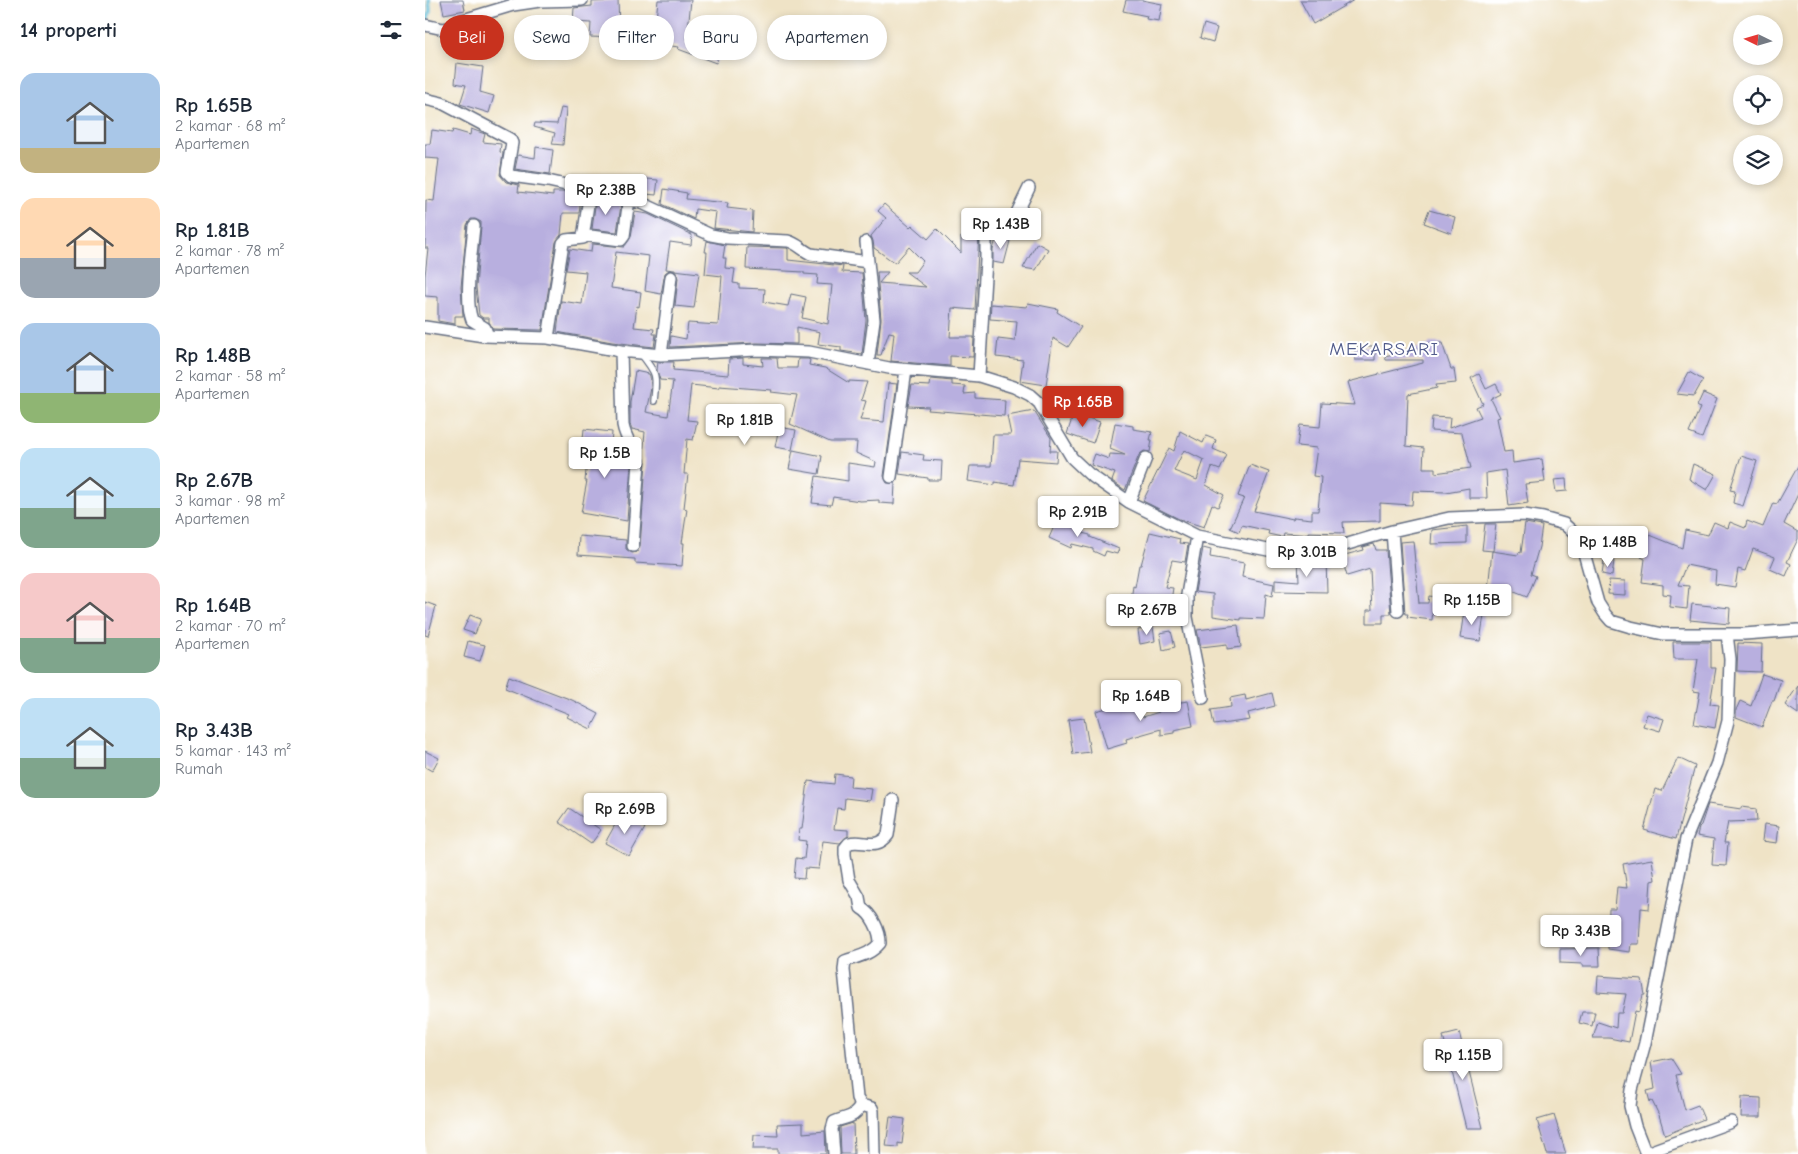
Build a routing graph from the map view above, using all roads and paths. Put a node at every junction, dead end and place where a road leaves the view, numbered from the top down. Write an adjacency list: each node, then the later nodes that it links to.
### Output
1 (582, 0): 2 (street)
2 (425, 25)
3 (425, 99): 5 (street)
4 (1029, 188): 20 (street)
5 (590, 190): 6 (street); 8 (street)
6 (629, 199): 8 (street); 10 (street)
7 (474, 226): 13 (street)
8 (583, 235): 14 (street)
9 (866, 242): 10 (street)
10 (868, 262): 18 (street)
11 (671, 277): 17 (street)
12 (425, 327): 13 (street)
13 (488, 336): 14 (street)
14 (548, 338): 15 (street)
15 (621, 350): 16 (street); 27 (street)
16 (640, 352): 17 (street); 21 (lane)
17 (661, 355): 18 (street)
18 (868, 364): 19 (street)
19 (906, 370): 20 (street); 23 (street)
20 (979, 376): 24 (street)
21 (654, 401)
22 (1146, 458): 24 (street)
23 (891, 477)
24 (1129, 502): 26 (street)
25 (1393, 531): 26 (street); 28 (street); 30 (street)
26 (1197, 536): 31 (street)
27 (633, 546)
28 (1398, 611)
29 (1798, 630): 30 (street)
30 (1727, 634): 37 (street)
31 (1203, 698)
32 (893, 800): 33 (street)
33 (861, 1106): 35 (street); 36 (street)
34 (1731, 1122): 37 (street)
35 (834, 1154)
36 (874, 1154)
37 (1646, 1154)

